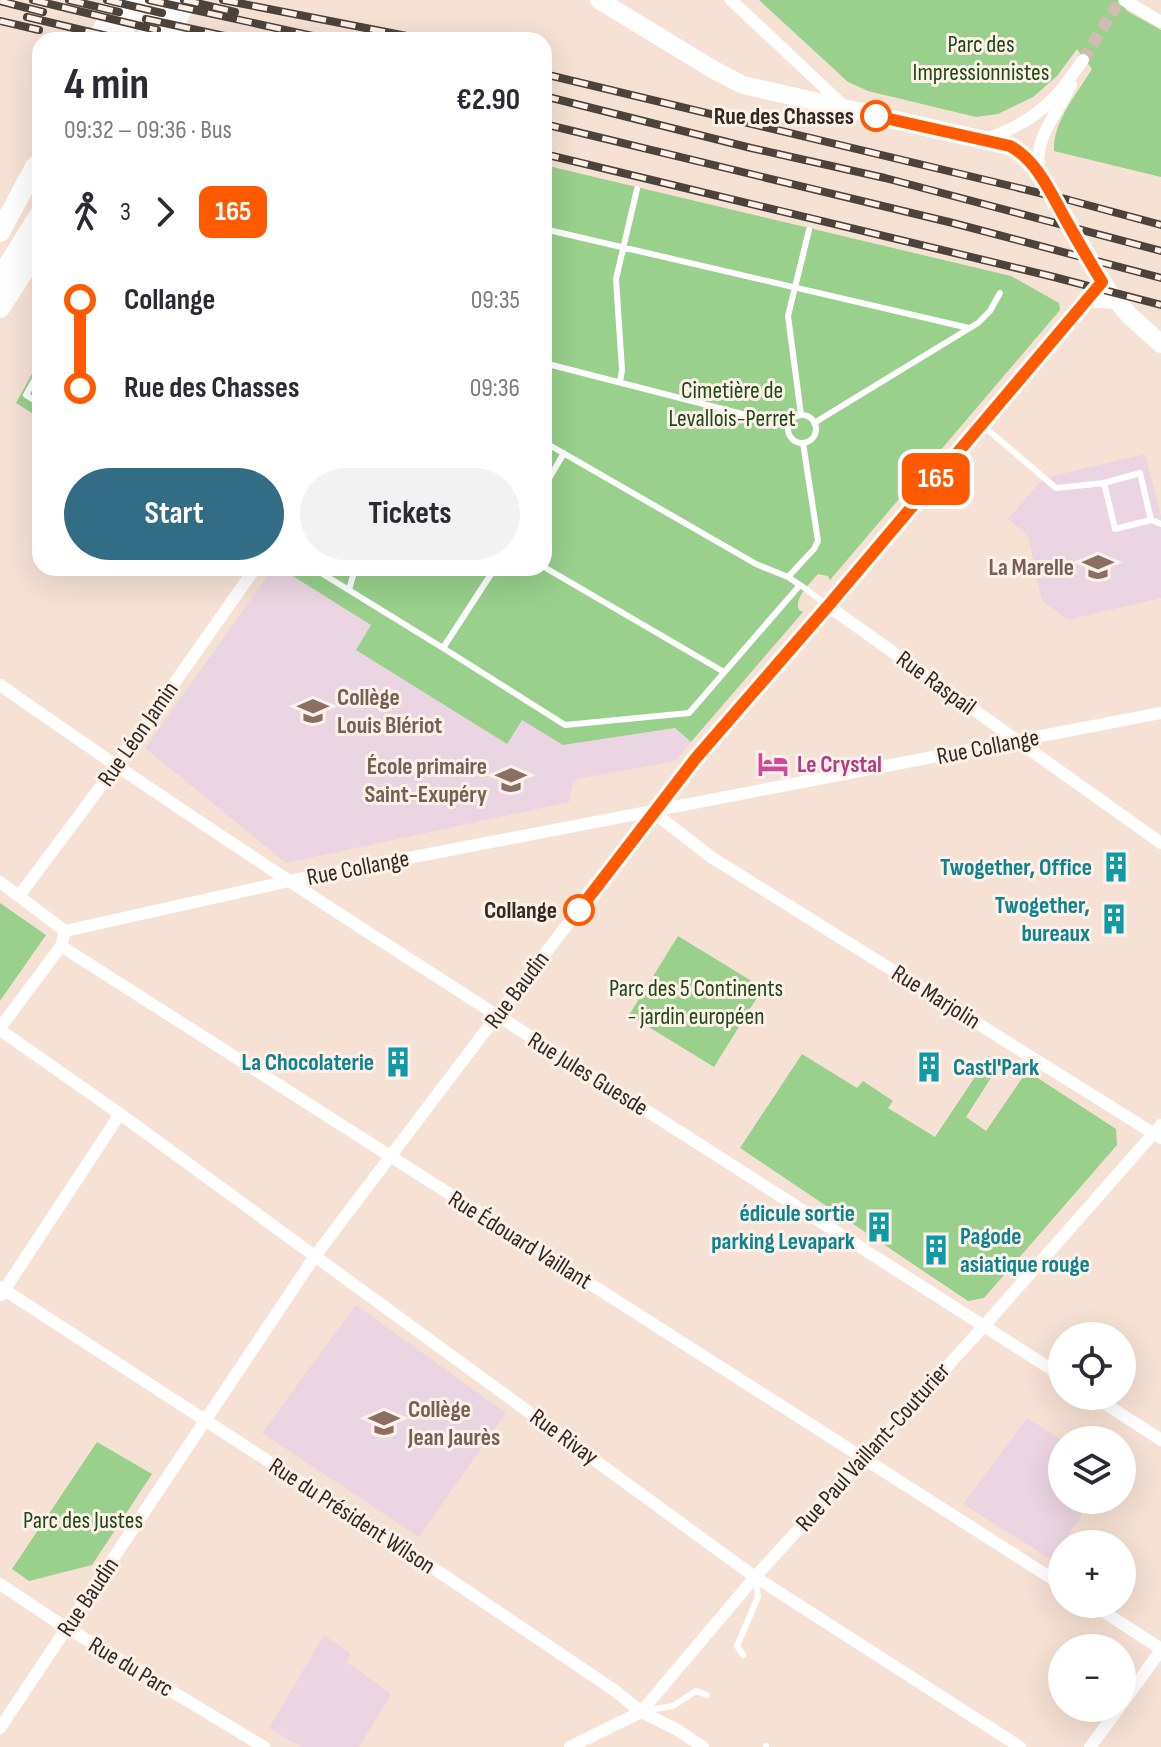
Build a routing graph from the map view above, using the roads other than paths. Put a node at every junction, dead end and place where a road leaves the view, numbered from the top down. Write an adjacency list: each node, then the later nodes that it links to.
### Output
1 (118, 0): 9 (main road)
2 (140, 0): 10 (main road)
3 (167, 0): 11 (main road)
4 (187, 0): 12 (main road)
5 (599, 0): 13 (main road)
6 (731, 0): 13 (street)
7 (1121, 0): 8 (street)
8 (1161, 22)
9 (101, 32)
10 (122, 32)
11 (149, 32)
12 (170, 32)
13 (848, 110): 15 (main road)
14 (1021, 123): 15 (street); 16 (lane); 16 (street)
15 (982, 140): 16 (main road)
16 (1029, 155): 29 (main road)
17 (32, 173): 22 (main road)
18 (637, 189): 23 (lane)
19 (32, 227): 25 (main road)
20 (809, 230): 26 (lane)
21 (552, 231): 23 (lane)
22 (0, 232)
23 (623, 248): 26 (lane); 34 (lane)
24 (32, 258): 30 (main road)
25 (0, 278)
26 (795, 289): 31 (lane); 35 (lane)
27 (1000, 293): 31 (lane)
28 (1090, 296): 29 (main road); 37 (street, Rue Baudin)
29 (1115, 300): 32 (main road)
30 (0, 308)
31 (969, 328): 36 (lane)
32 (1161, 344)
33 (552, 365): 34 (lane)
34 (620, 382): 38 (lane)
35 (801, 415): 36 (lane); 38 (lane)
36 (814, 423): 39 (lane)
37 (982, 425): 43 (lane); 54 (street, Rue Baudin)
38 (789, 426): 39 (lane)
39 (803, 443): 51 (lane)
40 (552, 446): 41 (lane)
41 (564, 453): 42 (lane); 51 (lane)
42 (552, 473)
43 (1104, 483): 44 (lane); 44 (lane)
44 (1151, 520): 45 (lane)
45 (1161, 524)
46 (552, 572): 56 (lane)
47 (250, 576): 60 (street, Rue Léon Jamin)
48 (326, 576): 53 (lane)
49 (353, 576): 53 (lane)
50 (490, 576): 55 (lane)
51 (788, 577): 52 (lane)
52 (803, 587): 54 (lane); 56 (lane)
53 (349, 590): 55 (lane)
54 (828, 606): 59 (street, Rue Raspail); 61 (street, Rue Baudin)
55 (443, 648): 56 (lane)
56 (724, 672)
57 (0, 685): 60 (street, Rue Jules Guesde)
58 (1161, 713): 59 (street, Rue Collange)
59 (1019, 742): 61 (street, Rue Collange); 62 (street, Rue Raspail)
60 (116, 766): 63 (street, Rue Jules Guesde); 65 (street, Rue Léon Jamin)
61 (653, 812): 63 (street, Rue Collange); 68 (street, Rue Baudin); 71 (street, Rue Marjolin)
62 (1161, 843)
63 (289, 881): 66 (street, Rue Collange); 68 (street, Rue Jules Guesde)
64 (0, 882): 65 (street)
65 (19, 896): 66 (street)
66 (65, 931): 67 (street)
67 (61, 946): 69 (street); 72 (street, Rue Édouard Vaillant)
68 (497, 1016): 72 (street, Rue Baudin); 76 (street, Rue Jules Guesde)
69 (0, 1029): 70 (street, Rue Rivay)
70 (120, 1114): 73 (street, Rue Rivay); 74 (street)
71 (1158, 1132): 76 (street, Rue Paul Vaillant-Couturier)
72 (390, 1157): 73 (street, Rue Baudin); 81 (street, Rue Édouard Vaillant)
73 (315, 1256): 79 (street, Rue Baudin); 83 (street, Rue Rivay)
74 (2, 1291): 75 (street); 79 (street, Rue du Président Wilson)
75 (0, 1304)
76 (984, 1326): 77 (street, Rue Jules Guesde); 81 (street, Rue Paul Vaillant-Couturier)
77 (1048, 1367)
78 (1115, 1410): 80 (street)
79 (205, 1420): 86 (street, Rue Baudin); 91 (street, Rue du Président Wilson)
80 (1161, 1440)
81 (863, 1457): 82 (street, Rue Édouard Vaillant); 83 (street, Rue Paul Vaillant-Couturier)
82 (1048, 1576)
83 (755, 1577): 88 (lane); 91 (street, Rue Paul Vaillant-Couturier); 97 (street, Rue Rivay)
84 (0, 1584): 86 (street, Rue du Parc)
85 (1113, 1618): 87 (street)
86 (68, 1628): 93 (street, Rue Baudin); 94 (street, Rue du Parc)
87 (1161, 1650): 89 (street)
88 (743, 1655)
89 (1136, 1684)
90 (707, 1695): 91 (lane)
91 (641, 1712): 95 (street, Rue Paul Vaillant-Couturier); 96 (street, Rue du Président Wilson)
92 (1108, 1722): 98 (street)
93 (0, 1728)
94 (264, 1747)
95 (570, 1747)
96 (703, 1747)
97 (1020, 1747)
98 (1090, 1747)

